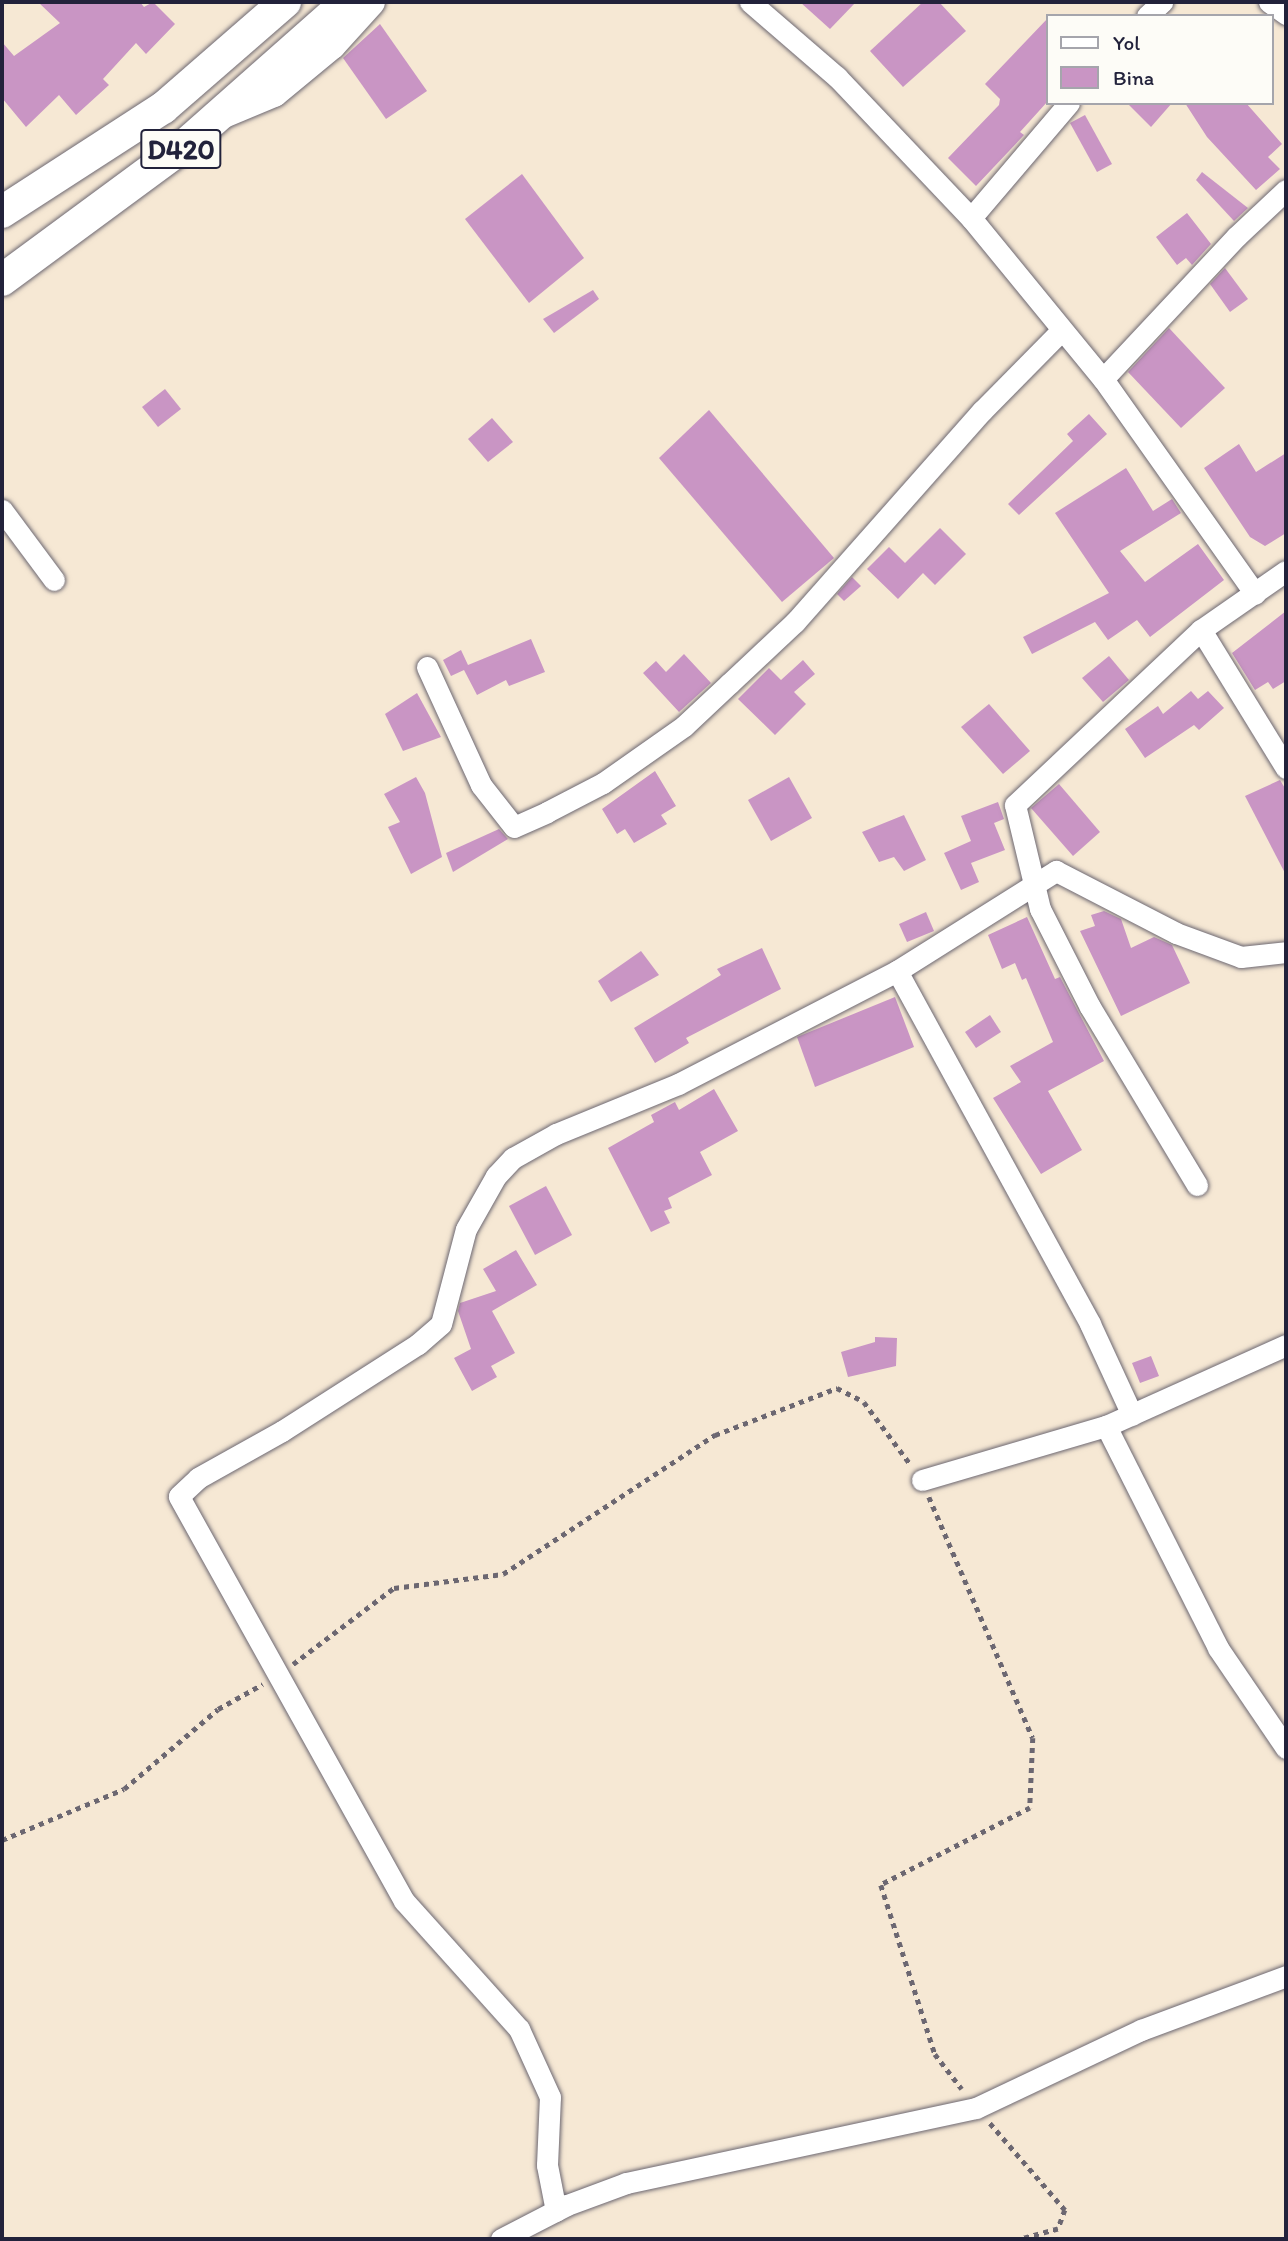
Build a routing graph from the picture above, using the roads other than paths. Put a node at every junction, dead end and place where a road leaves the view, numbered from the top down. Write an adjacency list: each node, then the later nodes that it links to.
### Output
1 (285, 2): 12 (highway, D420)
2 (347, 2): 10 (highway, D420)
3 (371, 2): 10 (main road)
4 (750, 2): 13 (street)
5 (1162, 2): 7 (street)
6 (1269, 2): 8 (street)
7 (1149, 14)
8 (1286, 14)
9 (1067, 105): 13 (street)
10 (221, 115): 14 (highway, D420)
11 (1286, 190): 16 (street)
12 (2, 212)
13 (971, 218): 15 (street)
14 (2, 281)
15 (1060, 332): 16 (street); 22 (street)
16 (1103, 379): 20 (street)
17 (2, 510): 19 (street)
18 (1286, 571): 20 (street)
19 (54, 580)
20 (1255, 594): 21 (street)
21 (1201, 630): 23 (street); 24 (street)
22 (427, 667)
23 (1286, 768)
24 (1033, 886): 25 (street); 26 (street); 27 (street)
25 (1286, 952)
26 (897, 971): 29 (street); 34 (street)
27 (1197, 1185)
28 (1286, 1345): 29 (street)
29 (1132, 1415): 30 (street)
30 (1106, 1426): 31 (street); 32 (street)
31 (922, 1480)
32 (1286, 1748)
33 (1286, 1976): 34 (street)
34 (555, 2211): 35 (street)
35 (501, 2239)

